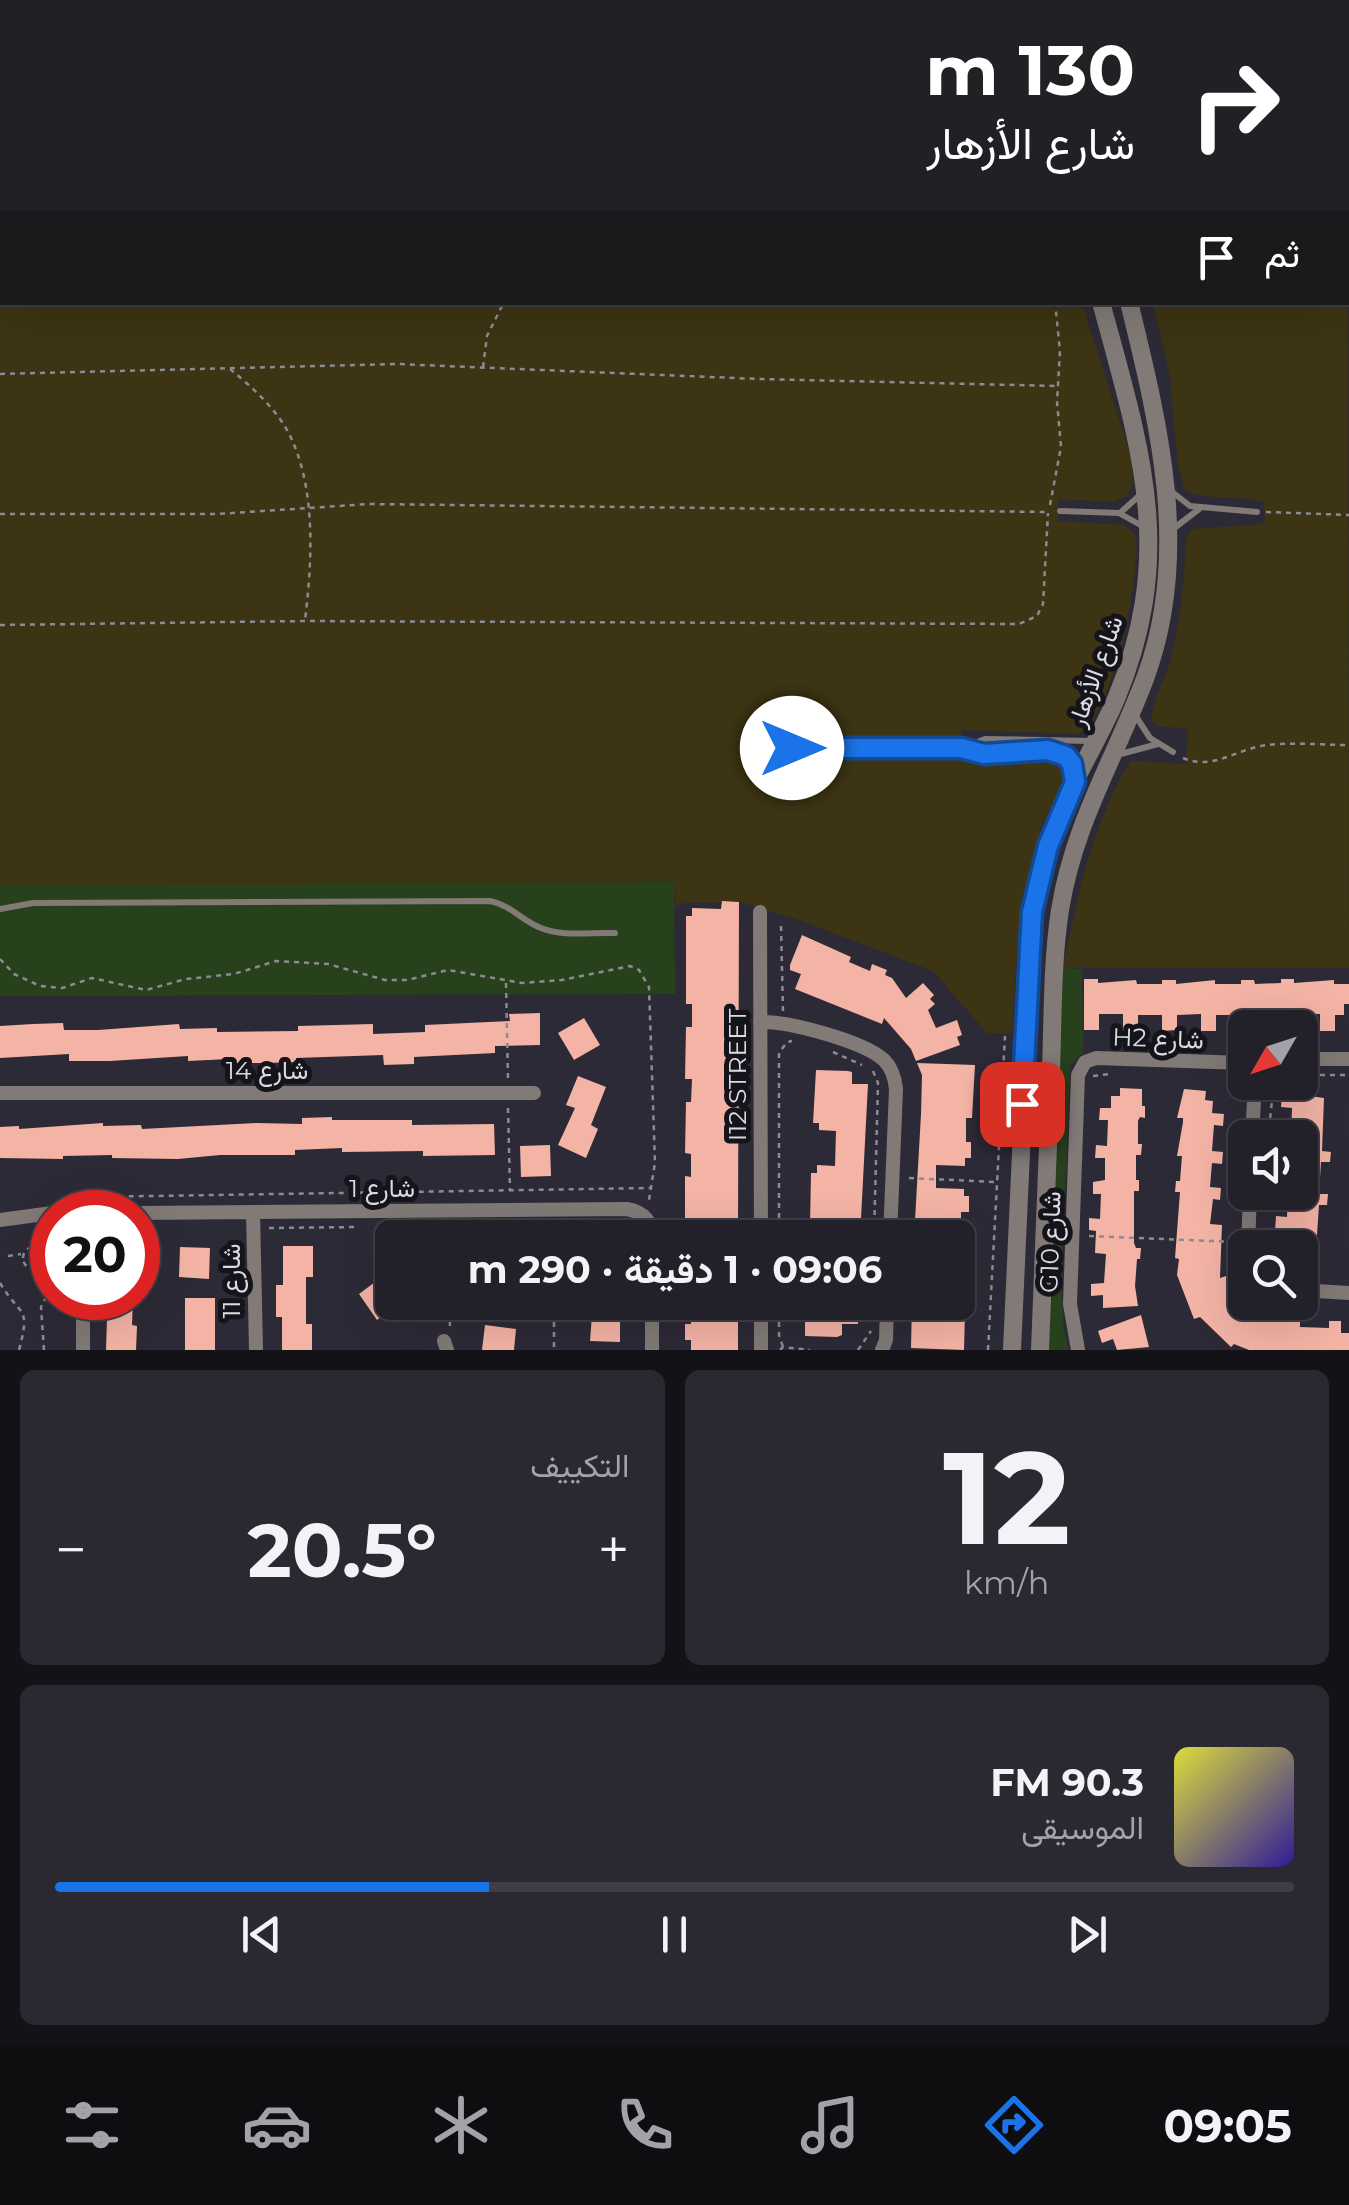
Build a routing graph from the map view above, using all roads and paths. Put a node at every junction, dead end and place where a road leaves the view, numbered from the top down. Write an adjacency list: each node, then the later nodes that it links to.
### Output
1 (502, 305): 5 (path)
2 (1055, 305): 8 (path)
3 (1102, 305): 10 (street, شارع الأزهار)
4 (1130, 305): 9 (street, شارع الأزهار)
5 (484, 368): 6 (path); 8 (path)
6 (230, 369): 7 (path); 11 (path)
7 (0, 374)
8 (1058, 386): 13 (path)
9 (1168, 485): 12 (lane); 20 (street, شارع الأزهار)
10 (1146, 486): 16 (lane); 19 (street, شارع الأزهار)
11 (307, 507): 13 (path); 17 (path); 21 (path)
12 (1200, 508): 15 (lane); 20 (lane)
13 (1049, 512): 14 (path); 21 (path)
14 (1060, 512): 16 (lane)
15 (1257, 512): 18 (path)
16 (1118, 513): 19 (lane)
17 (0, 514)
18 (1349, 515)
19 (1149, 530): 24 (street, شارع الأزهار)
20 (1170, 532): 23 (street, شارع الأزهار)
21 (305, 621): 22 (path)
22 (0, 625)
23 (1134, 708): 25 (lane); 31 (street, شارع الأزهار)
24 (1097, 741): 26 (lane); 32 (street, شارع الأزهار)
25 (1159, 744): 30 (lane); 31 (lane)
26 (1049, 745): 29 (lane); 29 (lane); 32 (lane)
27 (1349, 745): 30 (path)
28 (792, 748): 29 (lane)
29 (961, 748)
30 (1173, 752)
31 (1111, 758): 99 (street, شارع الأزهار)
32 (1075, 782): 55 (street, شارع الأزهار)
33 (0, 909): 36 (lane)
34 (760, 912): 37 (street, I12 STREET)
35 (781, 926): 38 (path)
36 (615, 933)
37 (760, 1022): 38 (street); 63 (street, I12 STREET)
38 (784, 1022): 53 (street)
39 (1005, 1036): 54 (path)
40 (794, 1040): 64 (path)
41 (820, 1047): 65 (path)
42 (1318, 1059): 43 (street)
43 (1349, 1060)
44 (1228, 1062): 45 (street, H2 شارع)
45 (1082, 1069): 46 (path); 67 (street, G10 شارع)
46 (1112, 1074)
47 (1219, 1074): 50 (path)
48 (1318, 1075): 49 (path)
49 (1349, 1075)
50 (1228, 1079)
51 (0, 1092): 52 (street, شارع 14)
52 (534, 1092)
53 (892, 1177): 54 (path); 66 (street)
54 (998, 1182): 55 (path); 96 (path)
55 (1018, 1182): 83 (street, شارع الأزهار)
56 (652, 1188): 57 (path)
57 (160, 1196)
58 (253, 1212): 60 (street, شارع 1); 62 (street, شارع 1); 89 (street, شارع 11)
59 (30, 1213): 61 (street)
60 (160, 1213)
61 (0, 1220)
62 (648, 1220)
63 (760, 1220)
64 (779, 1220)
65 (874, 1220)
66 (891, 1220)
67 (1072, 1236): 68 (path); 100 (street, G10 شارع)
68 (1228, 1242)
69 (30, 1248): 70 (path)
70 (24, 1254): 71 (path); 72 (path)
71 (8, 1256)
72 (30, 1267)
73 (0, 1282): 86 (path)
74 (1318, 1292): 75 (street)
75 (1349, 1293)
76 (41, 1320): 87 (path)
77 (83, 1320): 88 (street)
78 (554, 1320): 90 (path)
79 (652, 1320): 91 (street)
80 (761, 1320): 92 (street)
81 (778, 1320): 85 (path)
82 (887, 1320): 95 (street)
83 (1013, 1320): 97 (street, شارع الأزهار); 98 (street)
84 (872, 1328): 94 (path)
85 (782, 1348): 93 (path)
86 (19, 1350)
87 (44, 1350)
88 (83, 1350)
89 (256, 1350)
90 (554, 1350)
91 (652, 1350)
92 (761, 1350)
93 (810, 1350)
94 (858, 1350)
95 (882, 1350)
96 (988, 1350)
97 (1012, 1350)
98 (1019, 1350)
99 (1040, 1350)
100 (1078, 1350)

